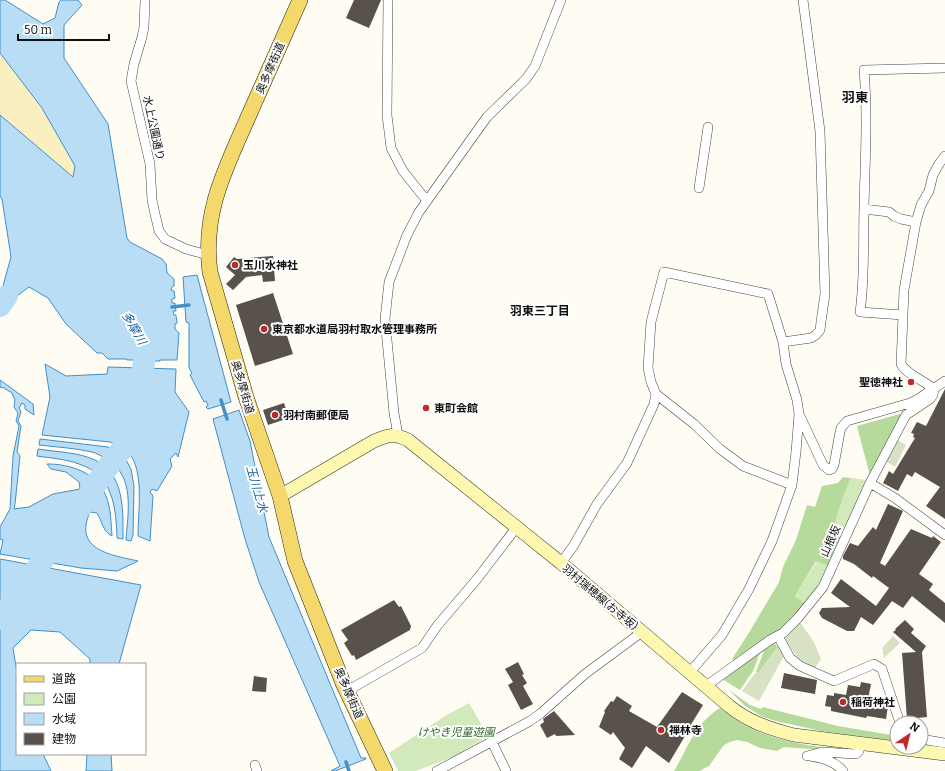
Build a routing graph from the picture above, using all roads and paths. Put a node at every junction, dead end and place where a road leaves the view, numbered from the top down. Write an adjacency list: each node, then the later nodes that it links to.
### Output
1 (145, 0): 13 (street, 水上公園通り)
2 (300, 0): 13 (main road, 奥多摩街道)
3 (388, 0): 10 (street)
4 (561, 0): 10 (street)
5 (803, 0): 15 (street)
6 (945, 68): 11 (street)
7 (708, 127): 9 (street)
8 (945, 156): 12 (street)
9 (699, 188)
10 (427, 201): 20 (street)
11 (864, 209): 12 (street); 14 (street)
12 (916, 222): 14 (street)
13 (208, 255): 23 (main road, 奥多摩街道)
14 (903, 316): 17 (street)
15 (782, 342): 18 (street); 19 (street)
16 (945, 381): 17 (street)
17 (934, 388): 19 (street); 21 (street, 山根坂)
18 (656, 394): 22 (street); 26 (street)
19 (799, 414): 22 (street)
20 (398, 435): 23 (main road); 24 (main road, 羽村瑞穂線(お寺坂))
21 (870, 483): 25 (street); 28 (street, 山根坂)
22 (792, 485): 29 (street)
23 (280, 496): 31 (main road, 奥多摩街道)
24 (516, 528): 26 (main road, 羽村瑞穂線(お寺坂)); 31 (street)
25 (945, 535)
26 (561, 563): 27 (main road, 羽村瑞穂線(お寺坂))
27 (642, 632): 29 (main road, 羽村瑞穂線(お寺坂)); 34 (street)
28 (778, 636): 30 (street, 山根坂); 32 (street)
29 (690, 672): 30 (main road, 羽村瑞穂線(お寺坂))
30 (711, 682): 36 (main road, 羽村瑞穂線(お寺坂))
31 (347, 691): 38 (main road, 奥多摩街道)
32 (897, 715)
33 (929, 740): 35 (street)
34 (492, 742): 39 (street); 40 (street)
35 (945, 743)
36 (860, 744): 37 (main road, 羽村瑞穂線(お寺坂)); 41 (street)
37 (945, 754)
38 (385, 771)
39 (437, 771)
40 (506, 771)
41 (843, 771)

